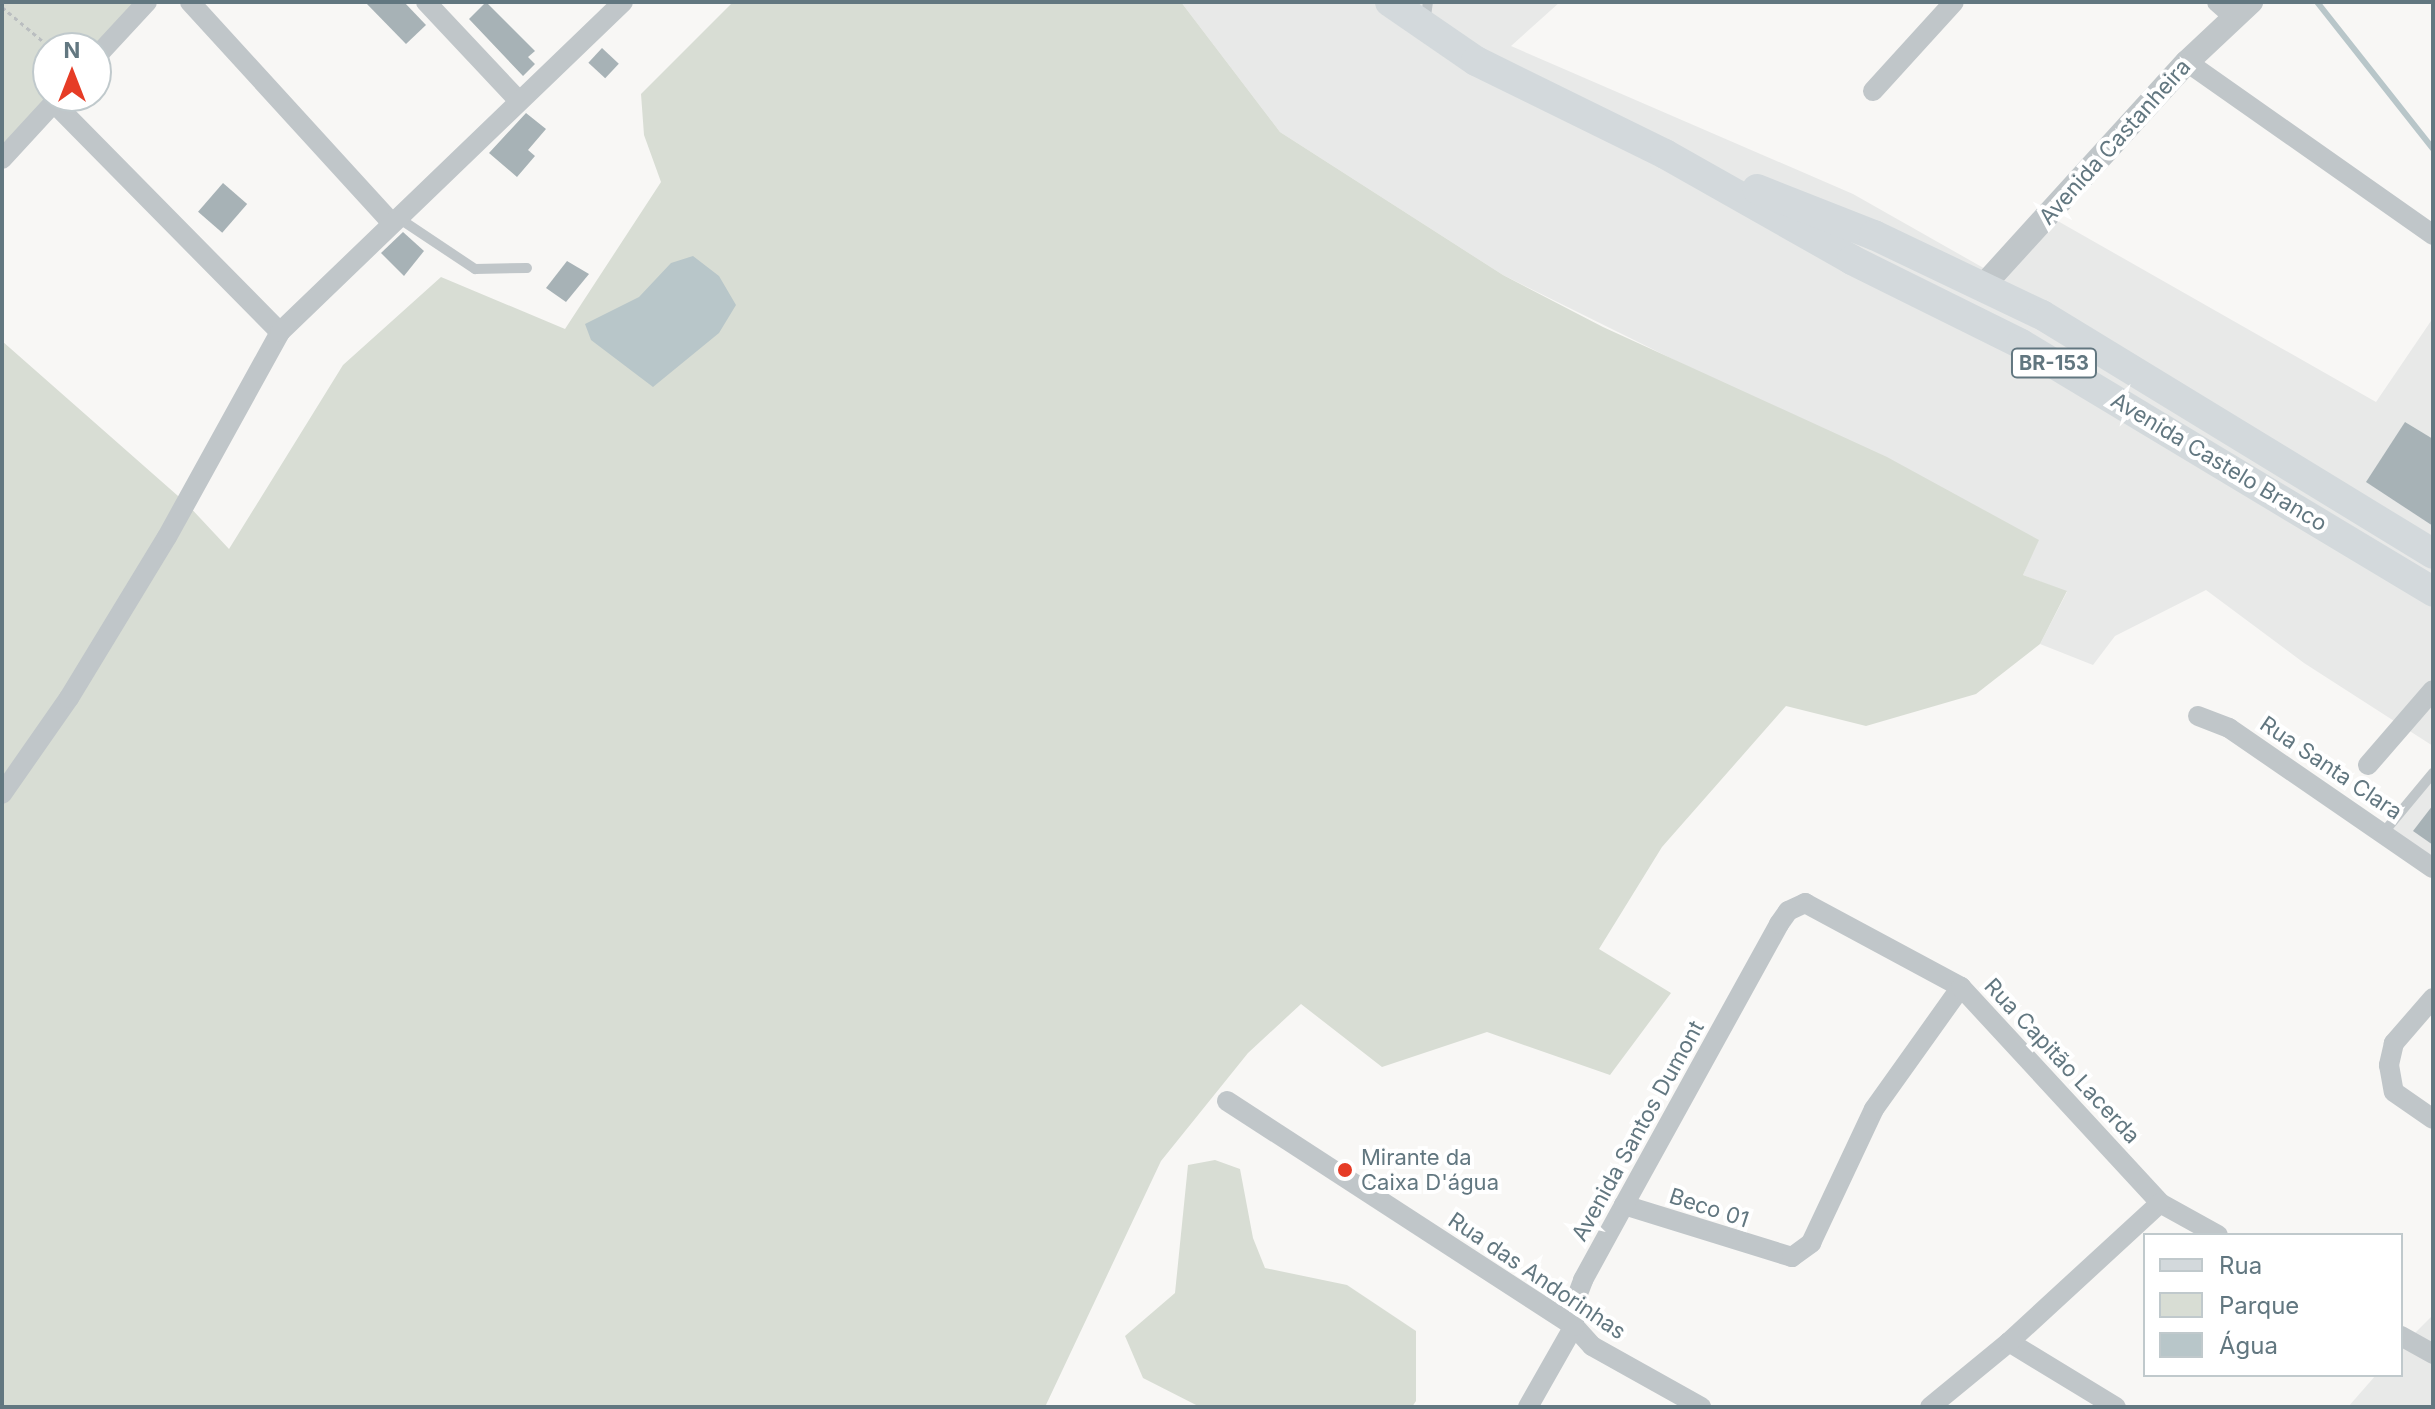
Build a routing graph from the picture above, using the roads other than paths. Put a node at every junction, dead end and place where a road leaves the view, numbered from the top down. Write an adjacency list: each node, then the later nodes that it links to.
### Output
1 (147, 2): 9 (street)
2 (190, 2): 17 (street)
3 (426, 2): 12 (street)
4 (623, 2): 12 (street)
5 (1390, 2): 8 (main road, Avenida Castelo Branco / BR-153)
6 (1954, 2): 11 (street)
7 (2234, 7): 10 (street, Avenida Castanheira)
8 (1426, 15): 15 (main road, Avenida Castelo Branco / BR-153)
9 (112, 40)
10 (2187, 62): 18 (street); 20 (street, Avenida Castanheira)
11 (1873, 91)
12 (517, 99): 17 (street)
13 (45, 112): 16 (street)
14 (69, 112): 21 (street)
15 (1665, 154): 20 (main road, Avenida Castelo Branco / BR-153); 23 (main road, Avenida Castelo Branco / BR-153)
16 (2, 159)
17 (394, 220): 19 (lane); 21 (street)
18 (2433, 235)
19 (527, 268)
20 (1983, 286): 22 (main road, Avenida Castelo Branco / BR-153)
21 (280, 332): 28 (street)
22 (2433, 554)
23 (2433, 592)
24 (2433, 690): 26 (street)
25 (2198, 716): 29 (street, Rua Santa Clara)
26 (2368, 765)
27 (2433, 773): 29 (lane)
28 (2, 794)
29 (2384, 832): 30 (street, Rua Santa Clara)
30 (2433, 868)
31 (1819, 908): 32 (street, Rua Capitão Lacerda); 37 (street, Avenida Santos Dumont)
32 (1961, 987): 36 (street, Rua Capitão Lacerda); 37 (street, Beco 01)
33 (2433, 998): 35 (street)
34 (1227, 1101): 39 (street, Rua das Andorinhas)
35 (2433, 1119)
36 (2160, 1203): 38 (street, Rua Capitão Lacerda); 41 (street)
37 (1624, 1205): 39 (street, Avenida Santos Dumont)
38 (2214, 1233)
39 (1574, 1326): 43 (street, Avenida Santos Dumont); 44 (street, Rua das Andorinhas)
40 (2403, 1337): 42 (street)
41 (2009, 1342): 45 (street); 46 (street)
42 (2433, 1354)
43 (1528, 1407)
44 (1701, 1407)
45 (1930, 1407)
46 (2116, 1407)

